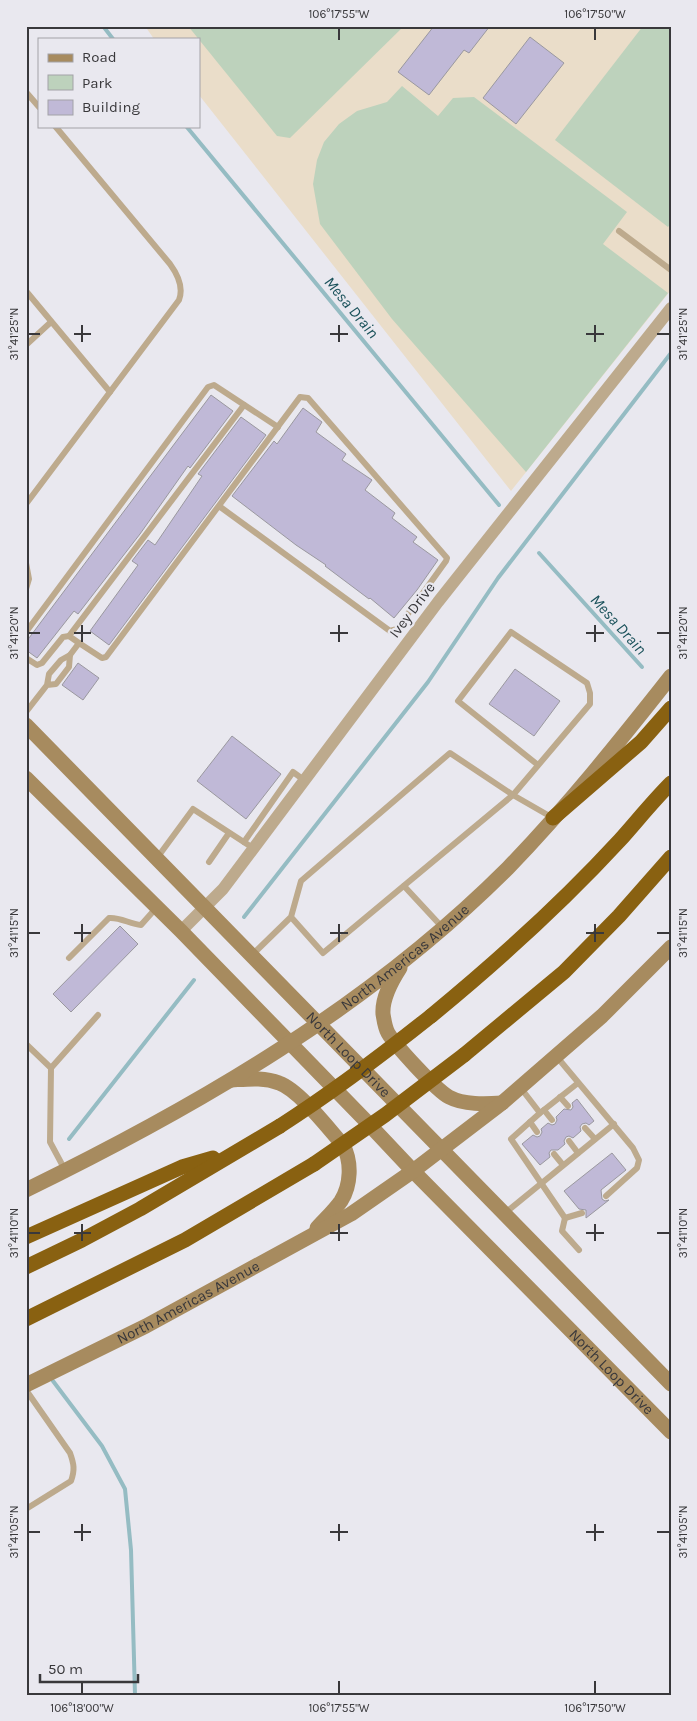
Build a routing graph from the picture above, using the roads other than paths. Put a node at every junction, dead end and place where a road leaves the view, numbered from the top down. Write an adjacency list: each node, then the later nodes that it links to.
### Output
1 (26, 92): 2 (lane)
2 (38, 106)
3 (57, 128): 10 (lane)
4 (618, 231): 5 (lane)
5 (671, 270)
6 (26, 291): 8 (lane)
7 (671, 308): 33 (street, Ivey Drive)
8 (51, 322): 9 (lane); 10 (lane)
9 (26, 344)
10 (110, 392): 13 (lane)
11 (244, 405): 12 (lane); 17 (lane); 18 (lane)
12 (278, 427): 14 (lane); 14 (lane)
13 (26, 504)
14 (219, 506): 19 (lane)
15 (26, 563): 16 (lane)
16 (26, 589)
17 (26, 632)
18 (69, 636): 19 (lane); 21 (lane)
19 (79, 643): 20 (lane)
20 (70, 655): 23 (lane); 23 (lane)
21 (26, 658)
22 (671, 676): 31 (main road, North Americas Avenue)
23 (47, 685): 25 (lane)
24 (671, 708): 31 (highway)
25 (26, 712)
26 (26, 726): 35 (main road, North Loop Drive)
27 (538, 765): 27 (lane); 30 (lane)
28 (26, 778): 38 (main road, North Loop Drive)
29 (671, 783): 68 (highway, bridge)
30 (513, 795): 31 (lane); 37 (lane); 40 (lane)
31 (553, 818): 41 (main road, North Americas Avenue)
32 (229, 833): 33 (lane); 35 (lane); 36 (lane)
33 (248, 845): 39 (street, Ivey Drive)
34 (671, 857): 84 (highway, bridge)
35 (157, 858): 39 (main road, North Loop Drive)
36 (209, 862)
37 (404, 886): 40 (lane); 41 (lane)
38 (157, 907): 42 (main road, North Loop Drive); 45 (lane)
39 (204, 908): 42 (street, Ivey Drive); 44 (main road, North Loop Drive)
40 (291, 917): 44 (lane)
41 (442, 927): 46 (main road, North Americas Avenue)
42 (181, 931): 49 (main road, North Loop Drive)
43 (671, 947): 51 (main road, North Americas Avenue)
44 (251, 955): 48 (main road, North Loop Drive)
45 (69, 958)
46 (404, 960): 48 (main road, North Americas Avenue); 57 (main road)
47 (98, 1015): 52 (lane)
48 (319, 1024): 49 (main road, North Americas Avenue); 67 (main road, North Loop Drive)
49 (289, 1043): 53 (main road, North Americas Avenue); 73 (main road, North Loop Drive)
50 (26, 1044): 52 (lane)
51 (556, 1057): 54 (lane); 55 (main road, North Americas Avenue)
52 (51, 1068): 72 (lane)
53 (231, 1081): 72 (main road, North Americas Avenue); 81 (main road)
54 (578, 1082): 56 (lane); 62 (lane)
55 (520, 1087): 57 (main road, North Americas Avenue); 59 (lane)
56 (560, 1097): 58 (lane); 59 (lane)
57 (502, 1103): 67 (main road, North Americas Avenue)
58 (568, 1106)
59 (542, 1111): 60 (lane); 61 (lane)
60 (552, 1120)
61 (530, 1122): 64 (lane); 74 (lane)
62 (614, 1124): 65 (lane); 76 (lane)
63 (584, 1128): 65 (lane)
64 (537, 1132)
65 (595, 1140): 69 (lane)
66 (569, 1141): 69 (lane)
67 (440, 1149): 73 (main road, North Americas Avenue); 78 (main road, North Loop Drive)
68 (234, 1152): 80 (highway); 83 (highway)
69 (578, 1153): 71 (lane)
70 (554, 1154): 71 (lane)
71 (563, 1165): 74 (lane)
72 (65, 1171): 75 (main road, North Americas Avenue)
73 (413, 1171): 81 (main road, North Americas Avenue); 88 (main road, North Loop Drive)
74 (541, 1183): 78 (lane); 79 (lane)
75 (26, 1190)
76 (606, 1196)
77 (582, 1213): 79 (lane)
78 (504, 1214): 85 (main road, North Loop Drive)
79 (565, 1218): 82 (lane)
80 (26, 1237)
81 (309, 1237): 86 (main road, North Americas Avenue)
82 (579, 1250)
83 (26, 1267)
84 (26, 1319)
85 (671, 1384)
86 (26, 1385)
87 (26, 1390): 89 (lane)
88 (671, 1432)
89 (26, 1509)

